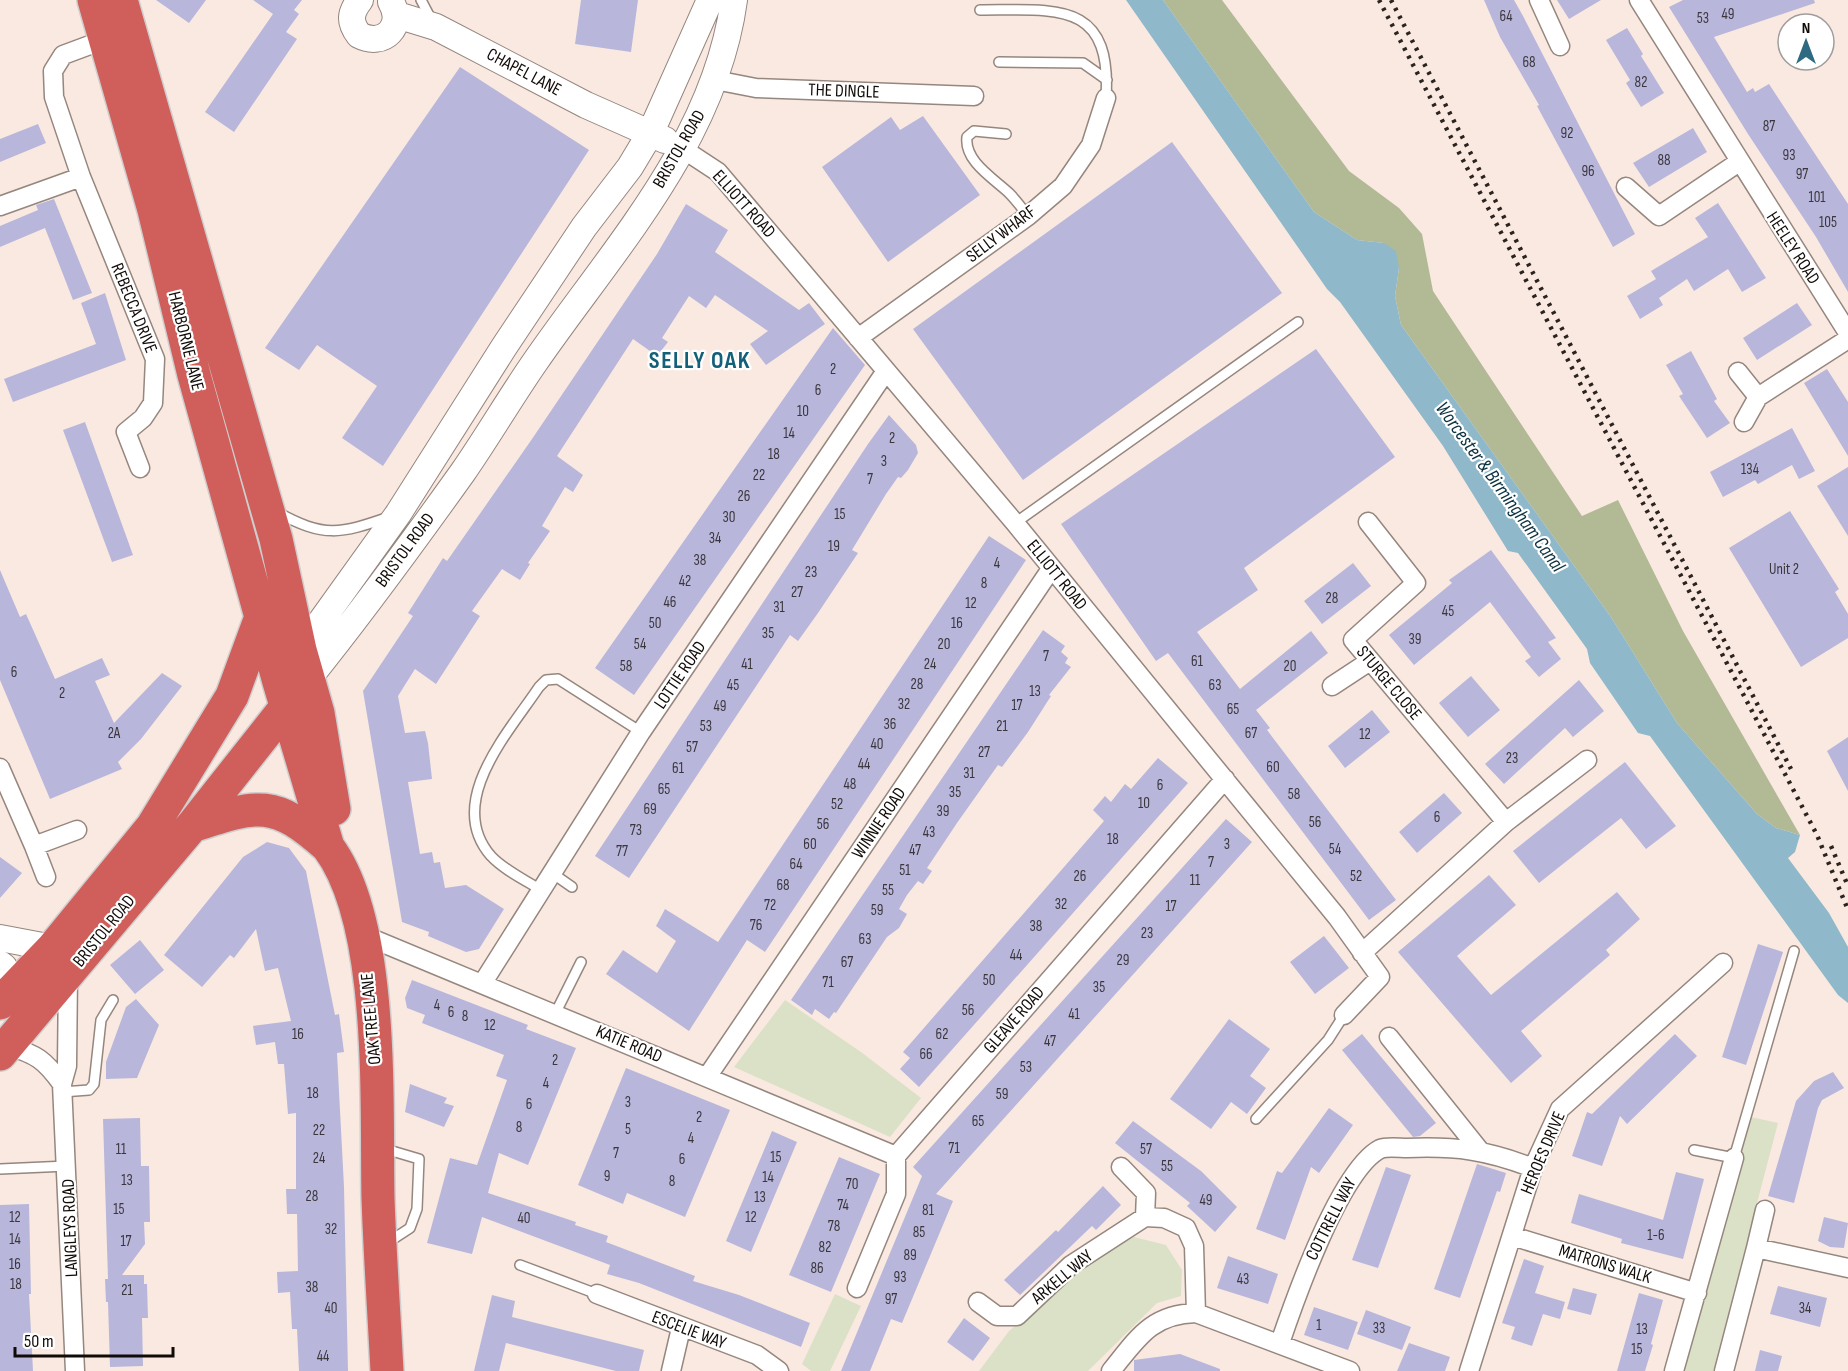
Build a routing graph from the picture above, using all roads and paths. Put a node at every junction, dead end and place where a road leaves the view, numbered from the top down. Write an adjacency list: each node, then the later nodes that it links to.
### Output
1 (93, 0): 12 (highway, HARBORNE LANE)
2 (121, 0): 28 (highway, HARBORNE LANE)
3 (360, 0): 9 (main road)
4 (421, 0): 11 (lane)
5 (710, 0): 19 (main road, BRISTOL ROAD)
6 (734, 0): 15 (main road, BRISTOL ROAD)
7 (1539, 0): 13 (street)
8 (1639, 0): 22 (street, HEELEY ROAD)
9 (393, 8): 11 (main road, CHAPEL LANE)
10 (980, 10): 16 (lane)
11 (436, 27): 19 (main road, CHAPEL LANE)
12 (106, 39): 23 (street, REBECCA DRIVE); 32 (highway, HARBORNE LANE)
13 (1560, 46)
14 (999, 62): 16 (lane)
15 (715, 80): 17 (street, THE DINGLE); 21 (main road, BRISTOL ROAD)
16 (1107, 80): 18 (lane)
17 (974, 96)
18 (1106, 98): 26 (street, SELLY WHARF)
19 (651, 132): 21 (main road, CHAPEL LANE); 40 (main road, BRISTOL ROAD)
20 (1006, 134): 26 (lane)
21 (683, 149): 30 (street, ELLIOTT ROAD); 46 (main road, BRISTOL ROAD)
22 (1739, 162): 24 (street); 29 (street, HEELEY ROAD)
23 (81, 177): 25 (street); 33 (street, REBECCA DRIVE)
24 (1626, 187)
25 (0, 206)
26 (1028, 216): 30 (street, SELLY WHARF)
27 (1298, 322): 42 (lane)
28 (215, 330): 32 (street); 39 (highway, HARBORNE LANE)
29 (1848, 333)
30 (858, 338): 34 (street, ELLIOTT ROAD)
31 (1848, 339): 36 (street)
32 (192, 367): 33 (street); 44 (highway, HARBORNE LANE)
33 (155, 370): 38 (street, REBECCA DRIVE)
34 (886, 371): 42 (street, ELLIOTT ROAD); 48 (street, LOTTIE ROAD)
35 (1738, 372): 36 (street)
36 (1758, 397): 37 (street)
37 (1744, 422)
38 (140, 468)
39 (267, 507): 40 (lane); 46 (highway, HARBORNE LANE)
40 (398, 514): 46 (main road, BRISTOL ROAD)
41 (1368, 522): 45 (street, STURGE CLOSE)
42 (1015, 523): 43 (street, ELLIOTT ROAD)
43 (1051, 569): 51 (street, ELLIOTT ROAD); 76 (street, WINNIE ROAD)
44 (261, 617): 46 (highway, HARBORNE LANE); 54 (highway)
45 (1370, 661): 47 (street); 52 (street, STURGE CLOSE)
46 (293, 679): 53 (highway, BRISTOL ROAD); 54 (highway); 57 (highway, OAK TREE LANE)
47 (1332, 686)
48 (641, 732): 58 (street, LOTTIE ROAD); 61 (lane)
49 (1587, 760): 52 (street)
50 (0, 768): 56 (street)
51 (1225, 779): 65 (street, ELLIOTT ROAD); 81 (street, GLEAVE ROAD)
52 (1506, 822): 65 (street)
53 (192, 826): 57 (highway); 66 (highway, BRISTOL ROAD)
54 (152, 827): 66 (highway, BRISTOL ROAD)
55 (77, 830): 56 (street)
56 (34, 846): 59 (street)
57 (336, 857): 62 (highway, OAK TREE LANE)
58 (552, 873): 60 (lane); 61 (street, LOTTIE ROAD)
59 (46, 877)
60 (572, 887)
61 (541, 890): 69 (street, LOTTIE ROAD)
62 (361, 934): 69 (street, KATIE ROAD); 101 (highway, OAK TREE LANE)
63 (0, 938): 66 (main road)
64 (1794, 951): 82 (lane)
65 (1362, 953): 73 (street, ELLIOTT ROAD)
66 (60, 962): 70 (highway, BRISTOL ROAD); 75 (highway, BRISTOL ROAD); 77 (street, LANGLEYS ROAD)
67 (581, 962): 72 (lane)
68 (1723, 963): 85 (street, HEROES DRIVE)
69 (482, 984): 72 (street, KATIE ROAD)
70 (4, 986)
71 (113, 1000): 77 (lane)
72 (555, 1014): 76 (street, KATIE ROAD)
73 (1344, 1016): 78 (lane)
74 (1389, 1037): 80 (street)
75 (4, 1050): 77 (street)
76 (707, 1077): 81 (street, KATIE ROAD)
77 (62, 1088): 83 (street, LANGLEYS ROAD)
78 (1256, 1119)
79 (1694, 1150): 82 (lane)
80 (1481, 1152): 85 (street, COTTRELL WAY); 99 (street, COTTRELL WAY)
81 (896, 1156): 93 (street)
82 (1734, 1158): 94 (street)
83 (67, 1166): 86 (lane); 100 (street, LANGLEYS ROAD)
84 (1121, 1167): 88 (street)
85 (1533, 1168): 89 (street, HEROES DRIVE)
86 (0, 1169)
87 (1764, 1210): 90 (street)
88 (1145, 1216): 96 (street, ARKELL WAY); 97 (street)
89 (1512, 1236): 94 (street, MATRONS WALK); 106 (street, HEROES DRIVE)
90 (1756, 1248): 92 (street); 108 (street)
91 (520, 1265): 95 (lane)
92 (1848, 1268)
93 (857, 1288)
94 (1697, 1293): 107 (street)
95 (597, 1294): 98 (street, ESCELIE WAY)
96 (978, 1302)
97 (1196, 1313): 99 (street); 104 (street)
98 (681, 1328): 102 (street); 103 (street, ESCELIE WAY)
99 (1280, 1343): 105 (street)
100 (75, 1371)
101 (387, 1371)
102 (671, 1371)
103 (779, 1371)
104 (1111, 1371)
105 (1350, 1371)
106 (1469, 1371)
107 (1674, 1371)
108 (1724, 1371)

